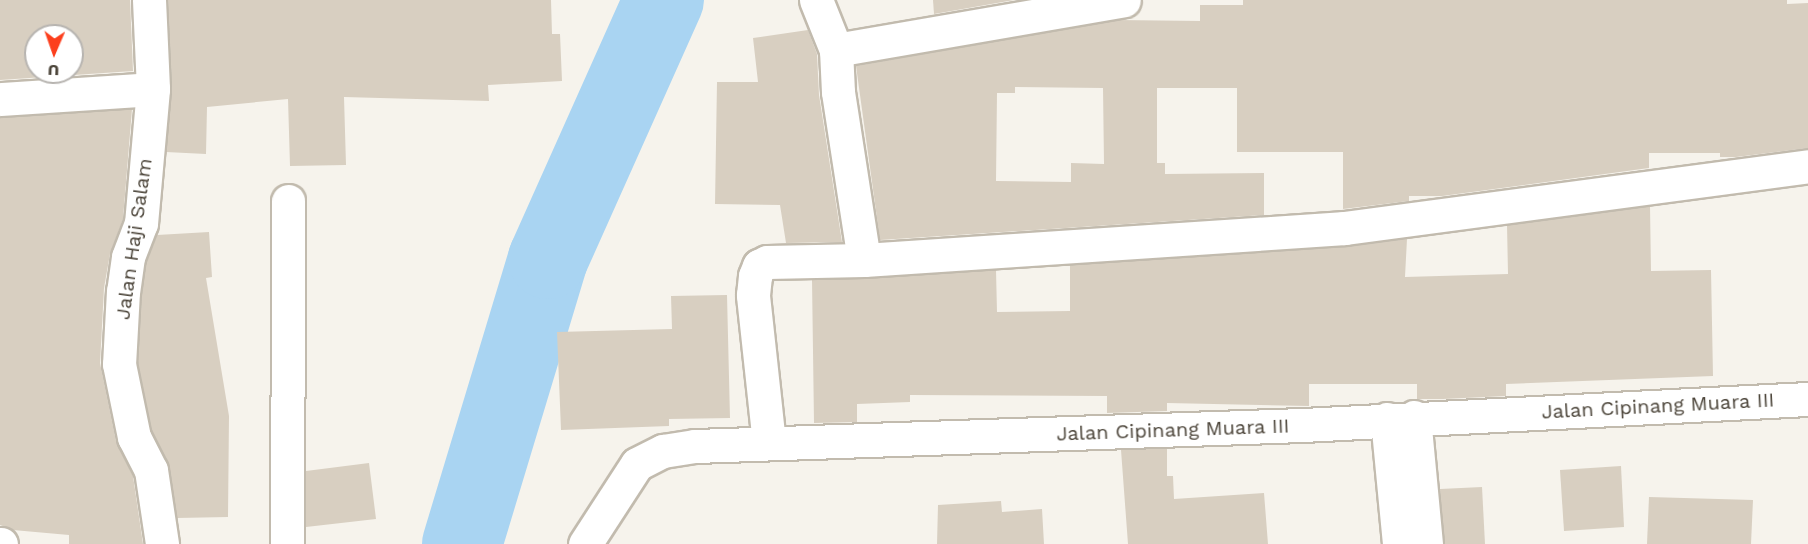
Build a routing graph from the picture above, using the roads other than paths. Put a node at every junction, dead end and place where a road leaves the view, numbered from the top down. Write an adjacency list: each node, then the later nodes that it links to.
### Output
1 (149, 0): 5 (street, Jalan Haji Salam)
2 (816, 0): 4 (street)
3 (1124, 0): 4 (street)
4 (836, 50): 9 (street)
5 (153, 89): 6 (street); 13 (street, Jalan Haji Salam)
6 (0, 99)
7 (1808, 166): 9 (street)
8 (288, 201): 14 (street)
9 (864, 260): 12 (street)
10 (1808, 399): 11 (street, Jalan Cipinang Muara III)
11 (1400, 418): 12 (street, Jalan Cipinang Muara III); 16 (street); 17 (street)
12 (770, 442): 15 (street, Jalan Cipinang Muara III)
13 (162, 544)
14 (287, 544)
15 (585, 544)
16 (1399, 544)
17 (1426, 544)

